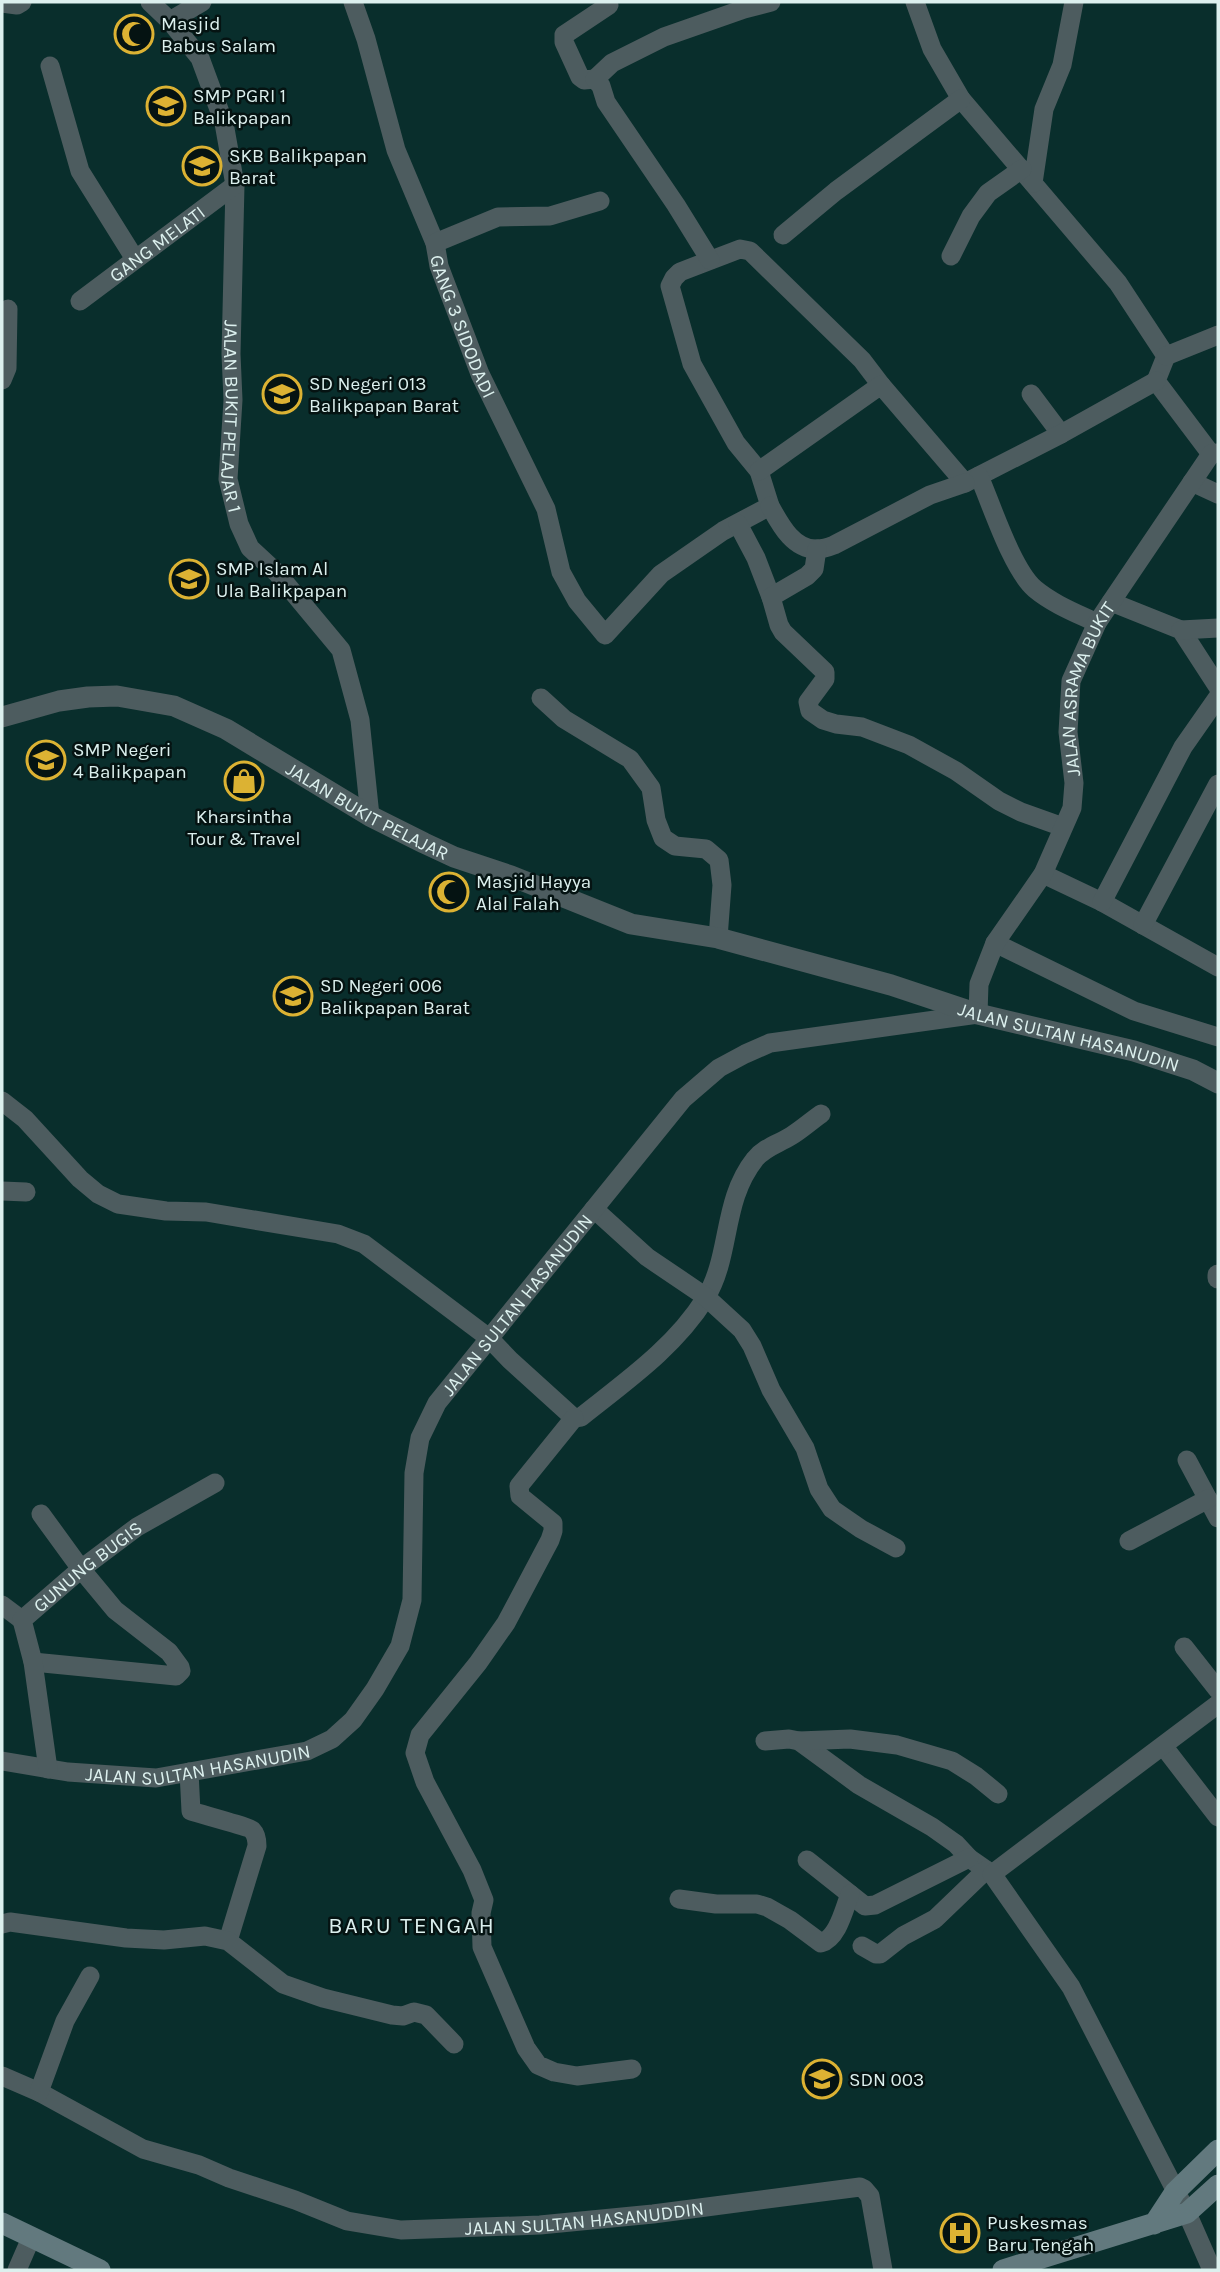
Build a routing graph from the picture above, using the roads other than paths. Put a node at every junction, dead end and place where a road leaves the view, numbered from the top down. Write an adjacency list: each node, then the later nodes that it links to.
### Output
1 (150, 2): 9 (street, JALAN BUKIT PELAJAR 1)
2 (202, 2): 9 (street)
3 (353, 2): 17 (street, GANG 3 SIDODADI)
4 (771, 2): 8 (street)
5 (915, 2): 12 (street)
6 (1073, 2): 13 (street)
7 (609, 5): 11 (street)
8 (743, 5): 11 (street)
9 (170, 20): 14 (street, JALAN BUKIT PELAJAR 1)
10 (50, 66): 19 (street)
11 (595, 79): 20 (street)
12 (961, 99): 13 (street); 16 (street)
13 (1027, 176): 18 (street); 24 (street)
14 (235, 185): 19 (street, GANG MELATI); 48 (street, JALAN BUKIT PELAJAR 1)
15 (600, 201): 17 (street)
16 (783, 235)
17 (435, 243): 36 (street, GANG 3 SIDODADI)
18 (951, 256)
19 (135, 260): 21 (street, GANG MELATI)
20 (710, 260): 27 (street); 31 (street)
21 (80, 302)
22 (8, 309): 25 (street)
23 (1218, 335): 24 (street)
24 (1166, 356): 26 (street)
25 (2, 380)
26 (1156, 381): 29 (street); 30 (street)
27 (881, 385): 31 (street); 32 (street)
28 (1031, 394): 29 (street)
29 (1061, 435): 32 (street)
30 (1215, 453): 33 (street, JALAN ASRAMA BUKIT)
31 (759, 471): 35 (street)
32 (972, 479): 37 (street); 40 (street)
33 (1192, 482): 34 (street); 39 (street, JALAN ASRAMA BUKIT)
34 (1218, 494)
35 (770, 506): 36 (street); 37 (street)
36 (738, 524): 38 (street)
37 (817, 549): 38 (street)
38 (771, 597): 49 (street)
39 (1111, 602): 40 (street, JALAN ASRAMA BUKIT); 42 (street)
40 (1097, 623): 49 (street, JALAN ASRAMA BUKIT)
41 (1218, 628): 42 (street)
42 (1181, 630): 43 (street)
43 (1218, 687)
44 (1218, 696): 51 (street)
45 (541, 698): 53 (street)
46 (2, 718): 48 (street, JALAN BUKIT PELAJAR)
47 (1218, 784): 52 (street)
48 (370, 816): 53 (street, JALAN BUKIT PELAJAR)
49 (1063, 827): 50 (street, JALAN ASRAMA BUKIT)
50 (1043, 874): 51 (street); 54 (street, JALAN ASRAMA BUKIT)
51 (1102, 902): 52 (street)
52 (1143, 925): 55 (street)
53 (718, 938): 56 (street, JALAN BUKIT PELAJAR)
54 (995, 943): 56 (street, JALAN ASRAMA BUKIT); 57 (street)
55 (1218, 967)
56 (978, 1014): 58 (street, JALAN SULTAN HASANUDIN); 63 (street, JALAN SULTAN HASANUDIN)
57 (1218, 1037)
58 (1218, 1083)
59 (2, 1101): 65 (street)
60 (821, 1114): 64 (street)
61 (2, 1191): 62 (street)
62 (26, 1192)
63 (594, 1209): 64 (street); 65 (street, JALAN SULTAN HASANUDIN)
64 (706, 1297): 66 (street); 73 (street)
65 (489, 1338): 66 (street); 86 (street, JALAN SULTAN HASANUDIN)
66 (574, 1418): 99 (street)
67 (1187, 1460): 69 (street)
68 (215, 1483): 74 (street, GUNUNG BUGIS)
69 (1208, 1499): 71 (street); 72 (street)
70 (41, 1514): 74 (street)
71 (1218, 1518)
72 (1129, 1541)
73 (896, 1548)
74 (81, 1569): 76 (street, GUNUNG BUGIS); 78 (street)
75 (2, 1605): 76 (street)
76 (22, 1620): 78 (street, GUNUNG BUGIS)
77 (1184, 1647): 79 (street)
78 (33, 1662): 85 (street, GUNUNG BUGIS)
79 (1218, 1690)
80 (1218, 1704): 83 (street)
81 (765, 1741): 82 (street)
82 (799, 1741): 87 (street); 89 (street)
83 (1164, 1747): 88 (street); 91 (street)
84 (2, 1761): 85 (street, JALAN SULTAN HASANUDIN)
85 (48, 1769): 86 (street, JALAN SULTAN HASANUDIN)
86 (189, 1772): 95 (street)
87 (998, 1794)
88 (1218, 1817)
89 (969, 1858): 91 (street); 92 (street)
90 (807, 1860): 92 (street)
91 (989, 1872): 96 (street); 104 (street)
92 (850, 1894): 93 (street)
93 (679, 1899)
94 (2, 1924): 95 (street)
95 (228, 1941): 98 (street)
96 (862, 1946)
97 (90, 1976): 101 (street)
98 (454, 2044)
99 (632, 2068)
100 (2, 2076): 101 (street, JALAN SULTAN HASANUDDIN)
101 (39, 2092): 111 (street, JALAN SULTAN HASANUDDIN)
102 (1218, 2150): 104 (main road)
103 (1218, 2185): 105 (main road)
104 (1175, 2192): 105 (street); 107 (main road)
105 (1187, 2213): 107 (main road); 113 (street)
106 (2, 2223): 108 (main road)
107 (1154, 2224): 112 (main road)
108 (31, 2238): 109 (street); 110 (main road)
109 (17, 2270)
110 (100, 2270)
111 (883, 2270)
112 (1003, 2270)
113 (1212, 2270)

